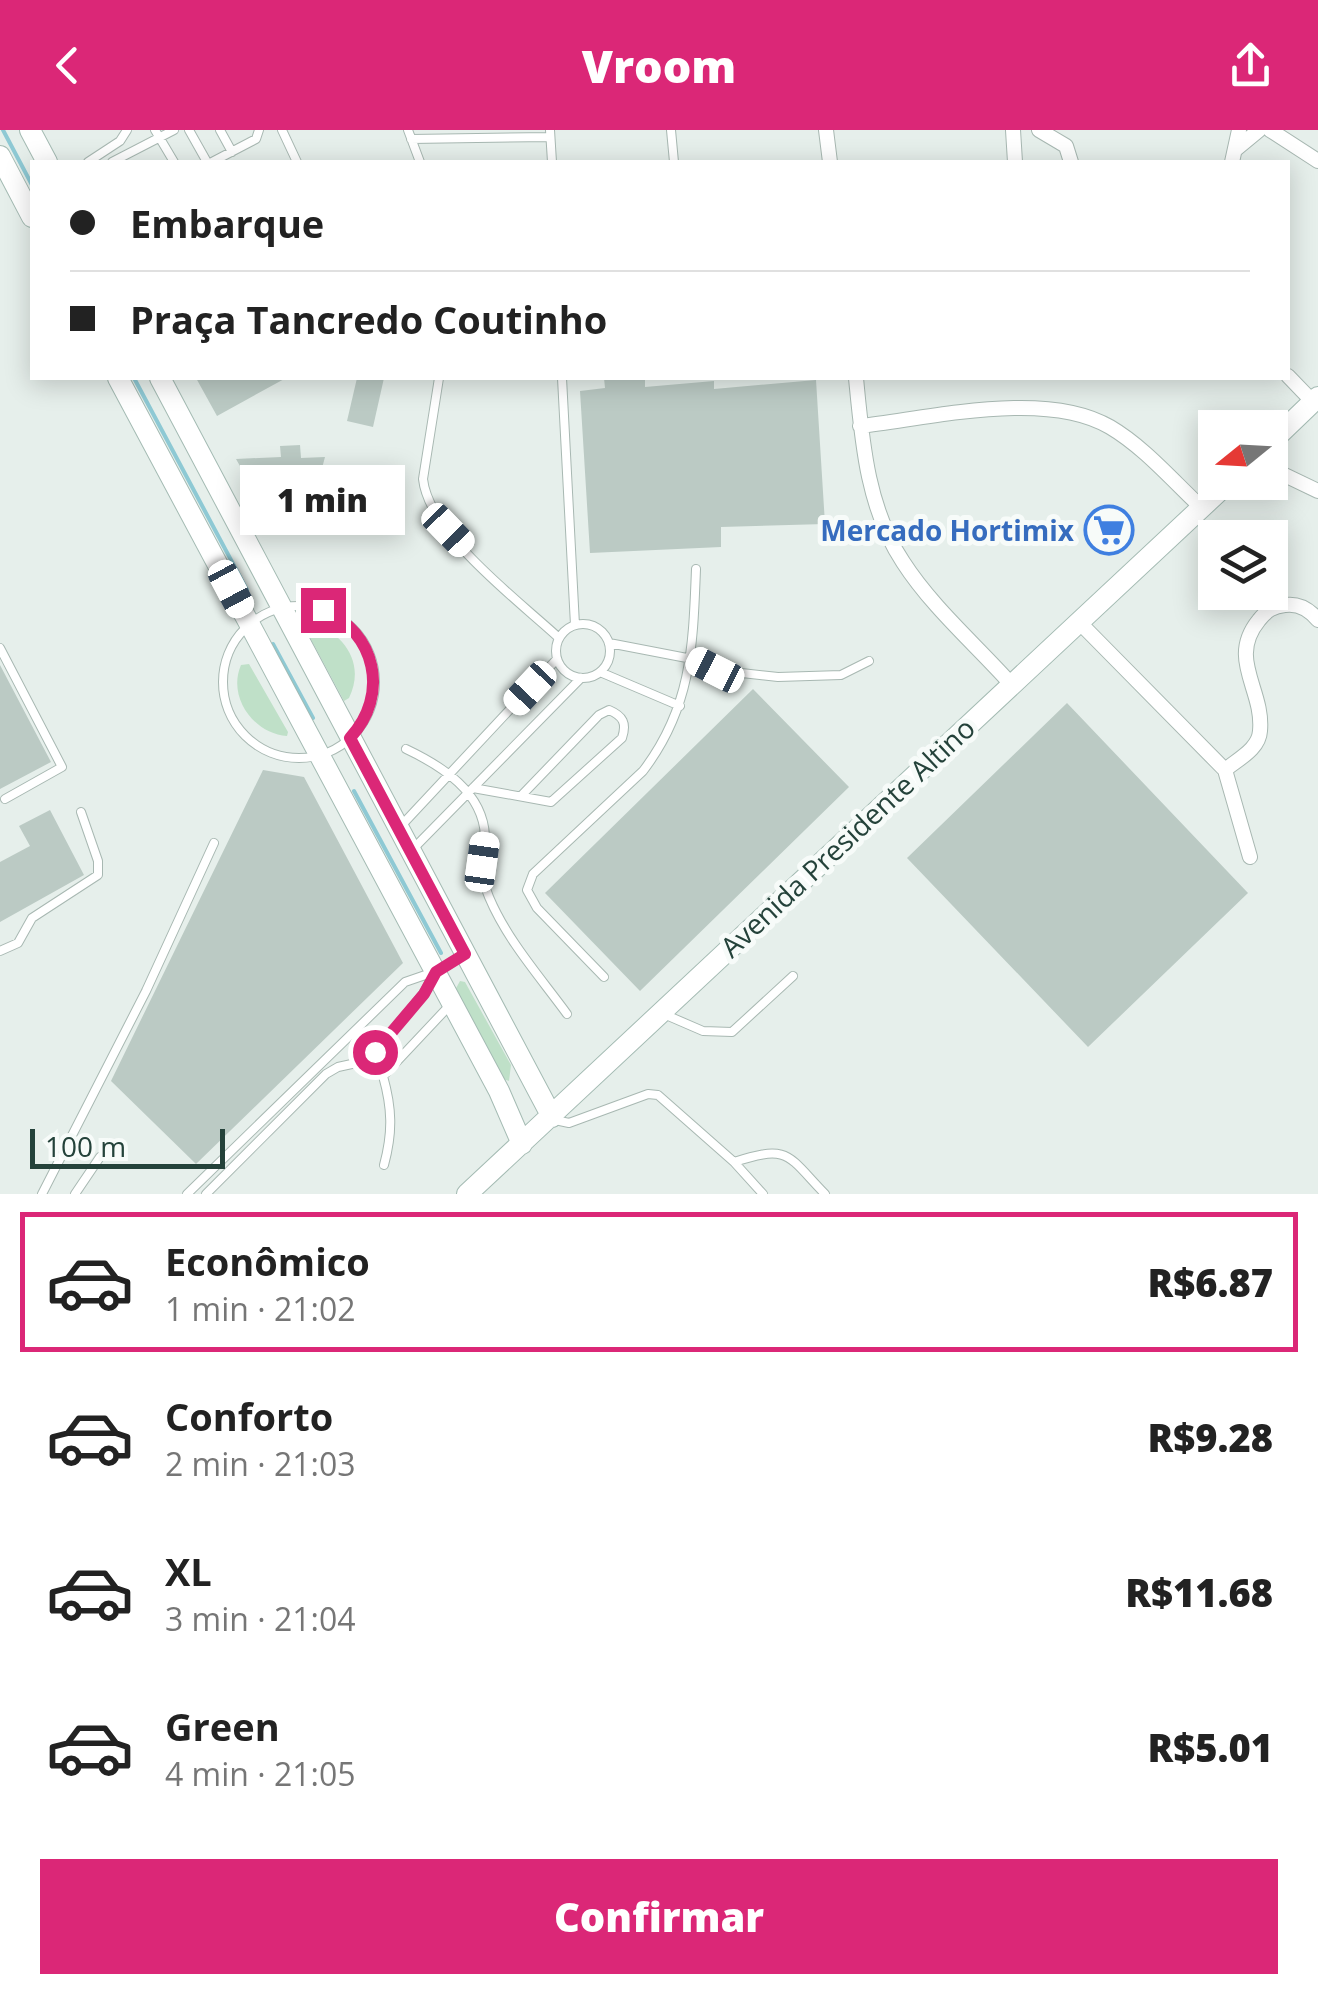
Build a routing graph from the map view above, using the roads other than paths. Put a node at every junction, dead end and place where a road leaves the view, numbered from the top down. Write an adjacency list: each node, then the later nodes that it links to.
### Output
1 (30, 130): 21 (street)
2 (127, 130): 22 (lane)
3 (174, 130): 16 (lane)
4 (188, 130): 25 (lane)
5 (220, 130): 18 (lane)
6 (259, 130): 18 (lane)
7 (282, 130): 27 (lane)
8 (670, 130): 30 (lane)
9 (826, 130): 31 (street)
10 (1013, 130): 32 (street)
11 (1039, 130): 33 (street)
12 (1239, 130): 20 (street)
13 (1259, 130): 20 (street)
14 (1270, 130): 34 (street)
15 (550, 133): 17 (lane); 29 (lane)
16 (158, 134): 23 (lane); 24 (lane)
17 (410, 134): 28 (lane)
18 (232, 152): 26 (lane)
19 (0, 156): 35 (street)
20 (1234, 156)
21 (46, 160)
22 (91, 160)
23 (115, 160)
24 (173, 160)
25 (208, 160)
26 (214, 160)
27 (297, 160)
28 (419, 160)
29 (552, 160)
30 (674, 160)
31 (830, 160)
32 (1016, 160)
33 (1071, 160)
34 (1318, 161)
35 (30, 213)
36 (1290, 378): 42 (street)
37 (119, 380): 52 (street)
38 (161, 380): 50 (street)
39 (440, 380): 55 (lane)
40 (562, 380): 53 (lane)
41 (856, 380): 43 (street)
42 (1315, 399): 44 (street)
43 (860, 426): 48 (street); 63 (street)
44 (1288, 426)
45 (1288, 477): 46 (street)
46 (1318, 491)
47 (1210, 500): 48 (street, Avenida Presidente Altino)
48 (1202, 508): 54 (street, Avenida Presidente Altino)
49 (696, 569): 59 (lane)
50 (282, 608): 52 (lane); 65 (street); 65 (lane)
51 (1318, 620): 68 (street)
52 (250, 624): 67 (street); 67 (lane)
53 (575, 624): 55 (lane); 56 (lane)
54 (1081, 624): 63 (street, Avenida Presidente Altino); 68 (street)
55 (559, 638): 58 (lane)
56 (609, 643): 59 (lane); 61 (lane)
57 (0, 648): 72 (lane)
58 (557, 659): 62 (lane); 69 (lane)
59 (692, 659): 60 (lane); 64 (lane)
60 (869, 661)
61 (600, 672): 62 (lane); 64 (lane)
62 (580, 678): 70 (lane)
63 (1010, 683): 84 (street, Avenida Presidente Altino)
64 (680, 706): 82 (lane)
65 (350, 738): 67 (lane); 74 (street)
66 (406, 749): 69 (lane)
67 (322, 754): 80 (street)
68 (1225, 770): 77 (street)
69 (450, 774): 70 (lane); 74 (lane)
70 (470, 790): 71 (lane); 76 (lane); 85 (lane)
71 (521, 796): 71 (lane)
72 (5, 798)
73 (81, 812): 78 (lane)
74 (398, 828): 76 (street)
75 (214, 842): 95 (lane)
76 (410, 851): 79 (street)
77 (1250, 857)
78 (0, 951)
79 (465, 954): 80 (street); 87 (street)
80 (436, 972): 83 (street); 86 (lane); 97 (lane)
81 (793, 976): 84 (lane)
82 (604, 977)
83 (452, 1003): 88 (lane); 89 (street)
84 (662, 1013): 90 (street, Avenida Presidente Altino)
85 (566, 1014)
86 (370, 1060): 88 (lane); 98 (lane)
87 (528, 1073): 89 (street); 90 (street)
88 (384, 1076): 94 (lane)
89 (499, 1090): 91 (street)
90 (552, 1117): 91 (street, Avenida Presidente Altino); 93 (lane)
91 (522, 1144): 99 (street, Avenida Presidente Altino)
92 (100, 1157): 96 (lane)
93 (734, 1162): 100 (lane); 101 (lane)
94 (384, 1165)
95 (42, 1194)
96 (74, 1194)
97 (187, 1194)
98 (206, 1194)
99 (467, 1194)
100 (763, 1194)
101 (824, 1194)

